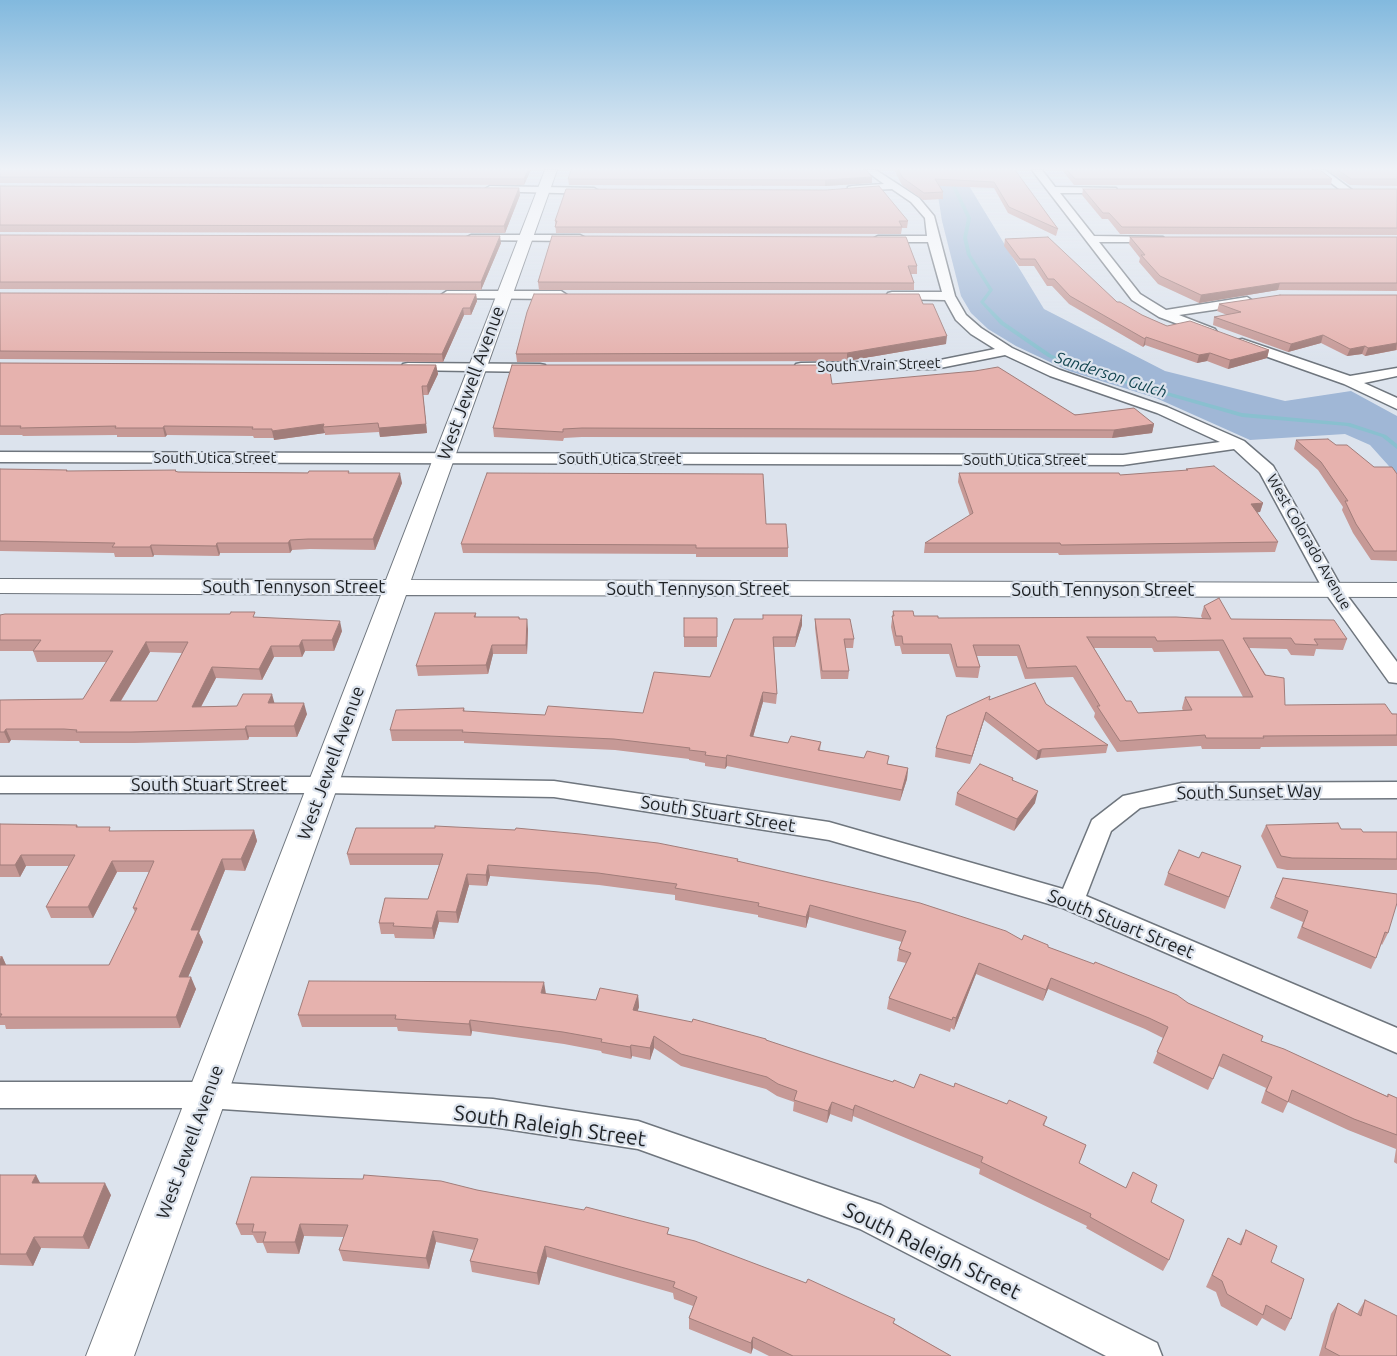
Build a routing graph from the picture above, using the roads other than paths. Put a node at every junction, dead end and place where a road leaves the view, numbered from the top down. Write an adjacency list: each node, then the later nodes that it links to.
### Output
1 (527, 233): 5 (main road, West Jewell Avenue)
2 (932, 233): 8 (street, West Colorado Avenue)
3 (1085, 233): 10 (street)
4 (456, 238): 5 (street)
5 (525, 238): 6 (street); 12 (main road, West Jewell Avenue)
6 (594, 238)
7 (863, 239): 8 (street)
8 (933, 239): 15 (street, West Colorado Avenue)
9 (1170, 239): 10 (street)
10 (1090, 240): 17 (street)
11 (434, 294): 12 (street)
12 (503, 295): 13 (street); 21 (main road, West Jewell Avenue)
13 (573, 295)
14 (880, 296): 15 (street)
15 (949, 296): 18 (street, West Colorado Avenue)
16 (1259, 299): 17 (street)
17 (1164, 314): 24 (street)
18 (1007, 351): 20 (street, South Vrain Street); 26 (street, West Colorado Avenue)
19 (390, 367): 21 (street)
20 (785, 367)
21 (478, 368): 22 (street); 28 (main road, West Jewell Avenue)
22 (558, 368)
23 (1397, 372): 24 (street)
24 (1350, 381): 25 (street)
25 (1397, 404)
26 (1238, 444): 28 (street, South Utica Street); 32 (street, West Colorado Avenue)
27 (0, 457): 28 (street, South Utica Street)
28 (444, 459): 30 (main road, West Jewell Avenue)
29 (0, 586): 30 (main road, South Tennyson Street)
30 (396, 588): 32 (main road, South Tennyson Street); 35 (main road, West Jewell Avenue)
31 (1397, 590): 32 (main road, South Tennyson Street)
32 (1334, 591): 33 (street, West Colorado Avenue)
33 (1397, 677)
34 (0, 785): 35 (street, South Stuart Street)
35 (323, 785): 37 (street, South Stuart Street); 40 (main road, West Jewell Avenue)
36 (1397, 790): 37 (street, South Sunset Way)
37 (1071, 900): 38 (street, South Stuart Street)
38 (1397, 1041)
39 (0, 1095): 40 (street, South Raleigh Street)
40 (207, 1095): 41 (main road, West Jewell Avenue); 42 (street, South Raleigh Street)
41 (110, 1356)
42 (1144, 1356)

